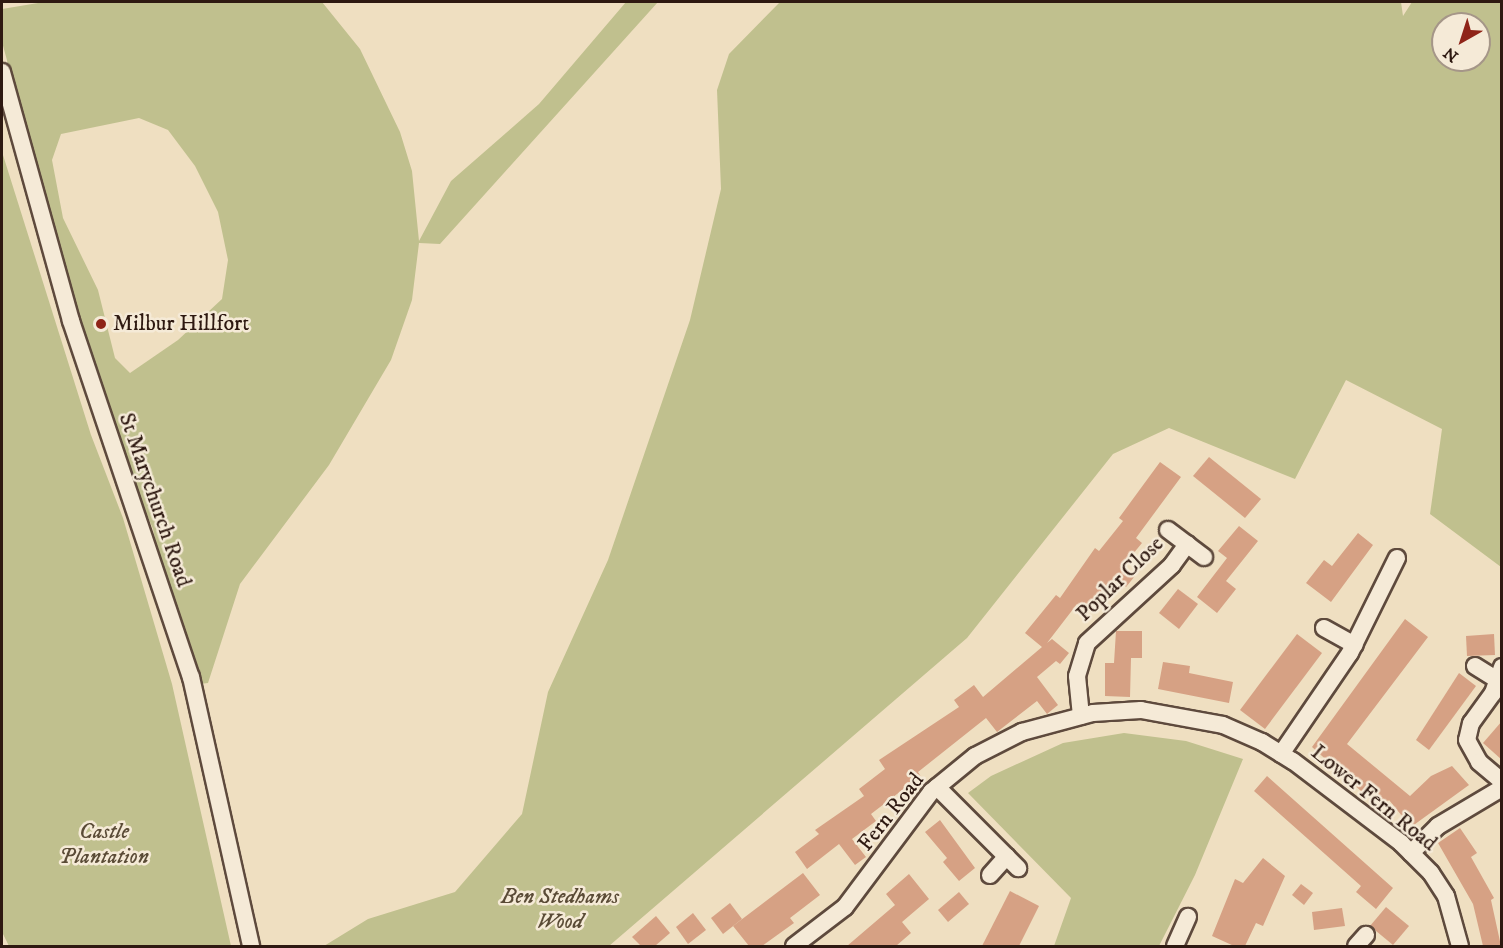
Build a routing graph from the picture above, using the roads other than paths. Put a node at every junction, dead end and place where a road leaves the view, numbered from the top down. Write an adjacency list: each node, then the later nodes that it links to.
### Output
1 (2, 72): 18 (street, St Marychurch Road)
2 (1168, 531): 3 (street, Poplar Close)
3 (1187, 544): 4 (street, Poplar Close); 10 (street, Poplar Close)
4 (1203, 557)
5 (1397, 558): 7 (street)
6 (1324, 628): 7 (street)
7 (1355, 645): 11 (street)
8 (1475, 666): 9 (street)
9 (1499, 673): 12 (street)
10 (1081, 716): 11 (street, Fern Road); 13 (street, Fern Road)
11 (1281, 754): 15 (street, Lower Fern Road)
12 (1502, 781)
13 (938, 787): 16 (street); 19 (street, Fern Road)
14 (1502, 788): 15 (street)
15 (1411, 854): 21 (street, Lower Fern Road)
16 (990, 875)
17 (1188, 917): 20 (street)
18 (251, 946)
19 (794, 946)
20 (1175, 946)
21 (1460, 946)

